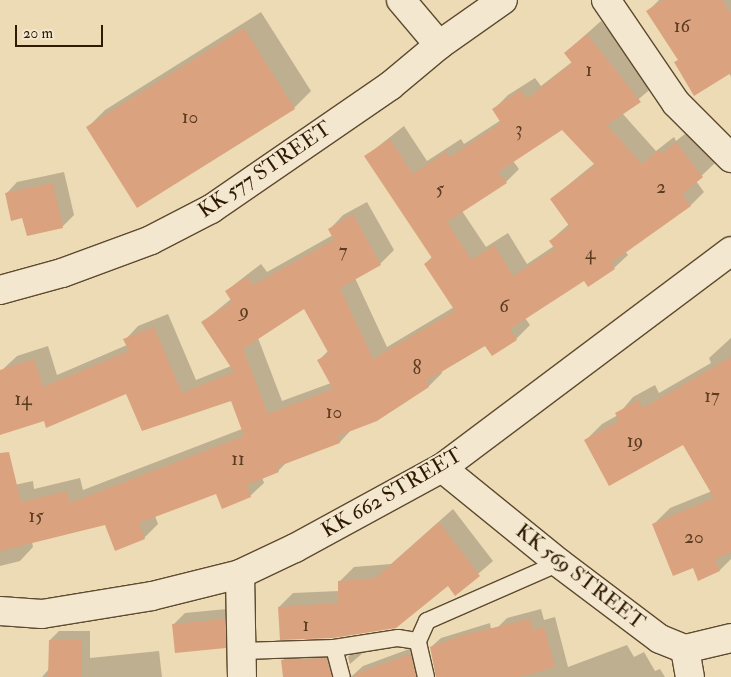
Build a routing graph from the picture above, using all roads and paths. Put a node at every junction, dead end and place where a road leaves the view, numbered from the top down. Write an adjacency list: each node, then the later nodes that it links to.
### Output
1 (401, 0): 4 (street)
2 (503, 0): 4 (street, KK 577 STREET)
3 (606, 0): 5 (street)
4 (439, 45): 7 (street, KK 577 STREET)
5 (731, 158)
6 (731, 251): 8 (street, KK 662 STREET)
7 (0, 290)
8 (442, 468): 9 (street, KK 569 STREET); 10 (street, KK 662 STREET)
9 (559, 563): 13 (lane); 15 (street, KK 569 STREET)
10 (240, 574): 11 (street, KK 662 STREET); 16 (street)
11 (0, 611)
12 (731, 638): 15 (street)
13 (418, 641): 14 (lane); 18 (lane)
14 (334, 648): 16 (lane); 17 (lane)
15 (684, 649): 19 (street)
16 (242, 664)
17 (342, 677)
18 (426, 677)
19 (690, 677)

